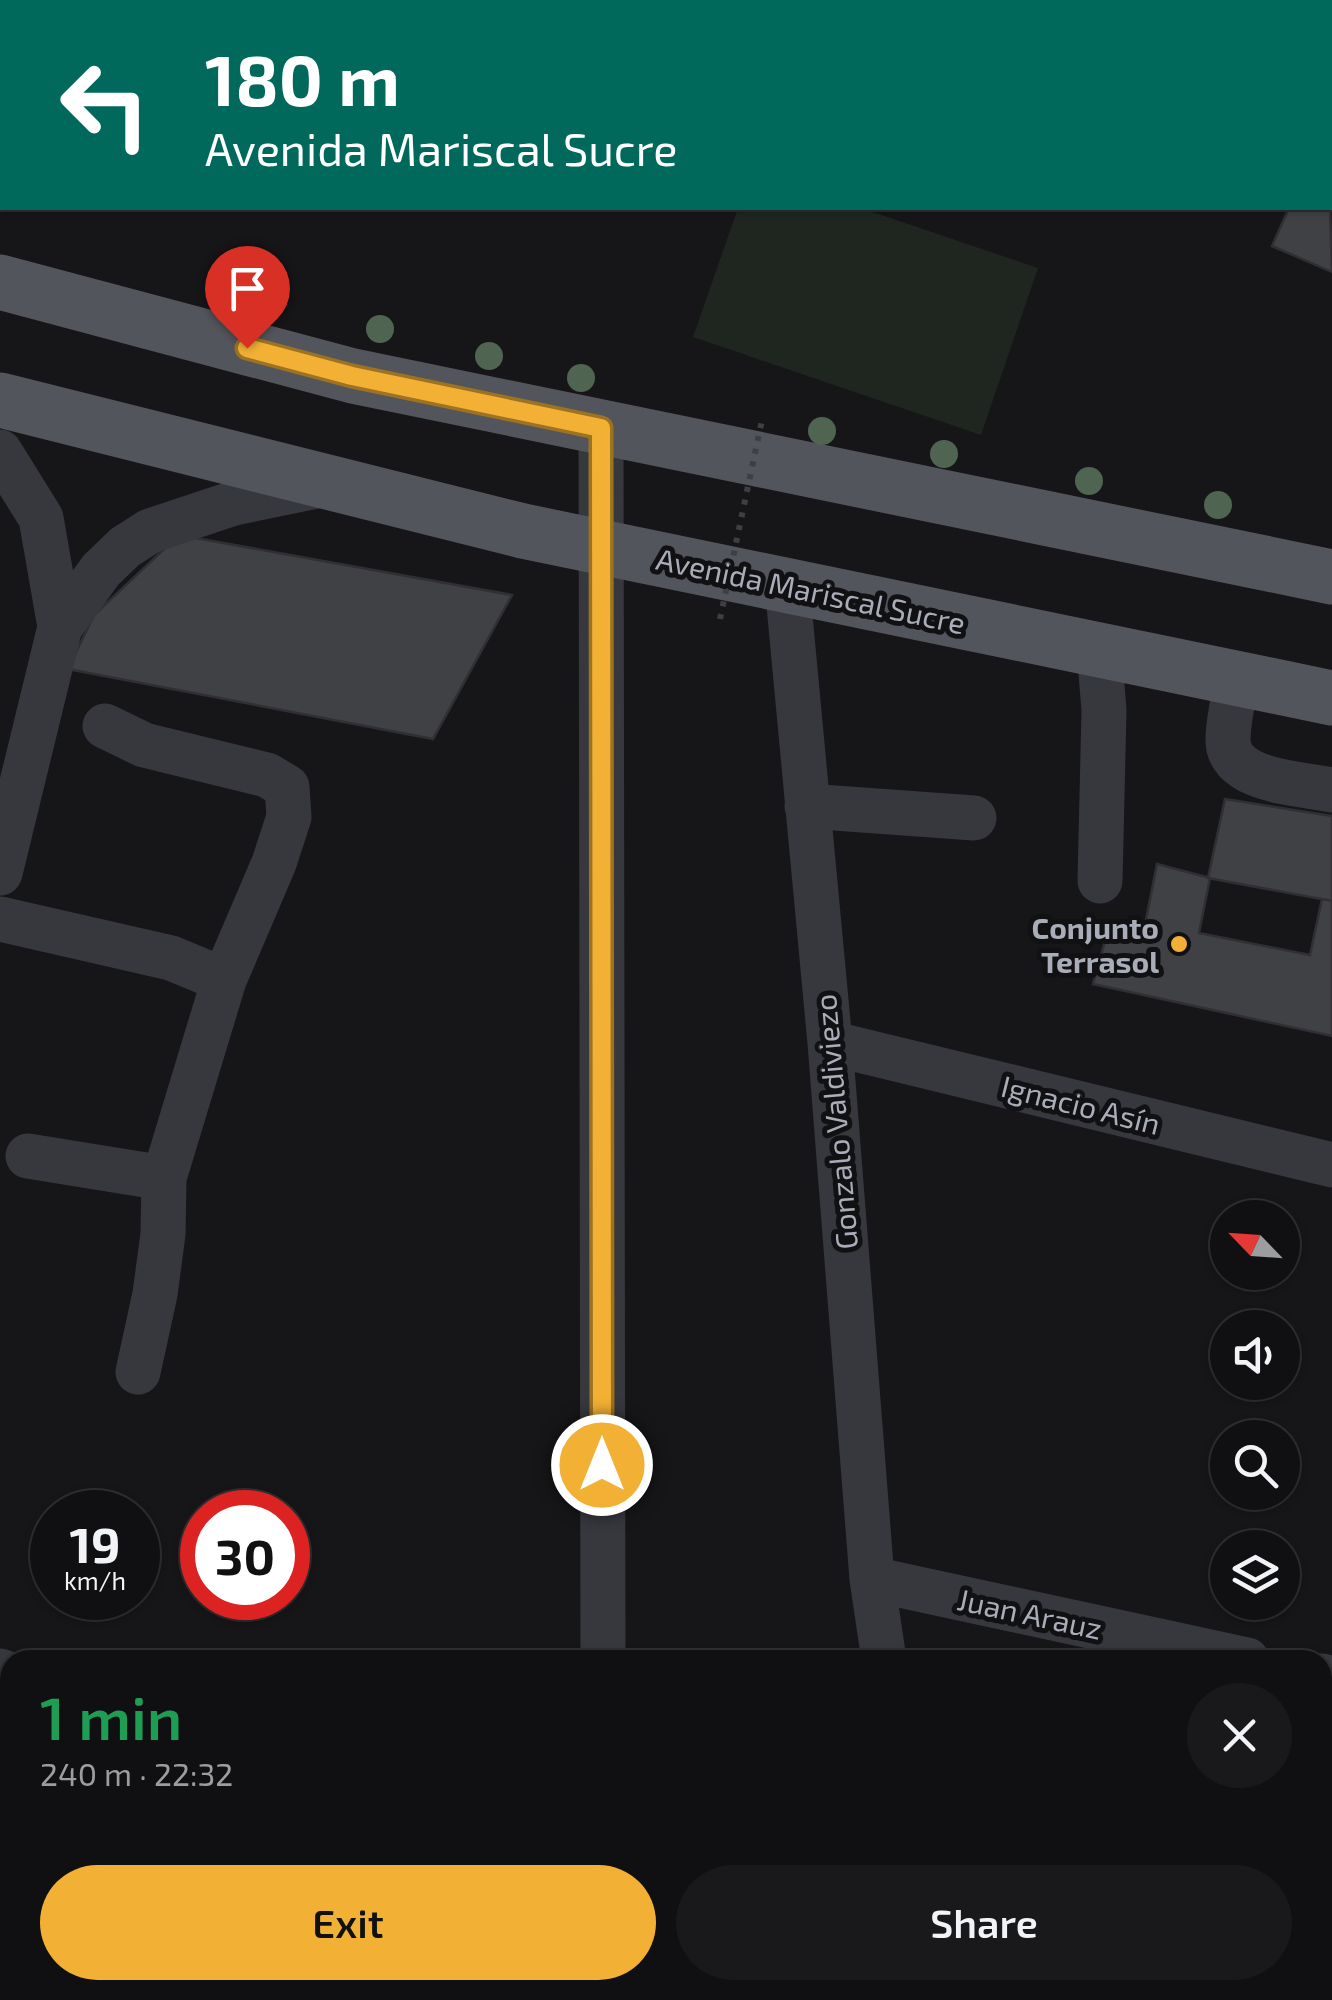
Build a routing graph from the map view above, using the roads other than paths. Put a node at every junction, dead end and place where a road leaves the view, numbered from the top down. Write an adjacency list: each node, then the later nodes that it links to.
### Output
1 (0, 282): 3 (main road)
2 (0, 400): 5 (main road, Avenida Mariscal Sucre)
3 (601, 428): 6 (street); 7 (main road)
4 (0, 452): 9 (street)
5 (335, 482): 6 (main road, Avenida Mariscal Sucre); 9 (street)
6 (601, 548): 8 (main road, Avenida Mariscal Sucre); 27 (street)
7 (1332, 577)
8 (787, 584): 10 (main road, Avenida Mariscal Sucre); 15 (street, Gonzalo Valdiviezo)
9 (60, 627): 17 (street)
10 (1099, 649): 11 (main road, Avenida Mariscal Sucre); 18 (street)
11 (1237, 678): 12 (main road, Avenida Mariscal Sucre); 14 (street)
12 (1332, 698)
13 (105, 726): 20 (street)
14 (1332, 790)
15 (808, 806): 16 (street); 21 (street, Gonzalo Valdiviezo)
16 (974, 818)
17 (0, 872)
18 (1100, 881)
19 (0, 919): 20 (street)
20 (224, 980): 24 (street)
21 (830, 1043): 23 (street, Ignacio Asín); 26 (street, Gonzalo Valdiviezo)
22 (28, 1156): 24 (street)
23 (1332, 1166)
24 (164, 1178): 25 (street)
25 (138, 1372)
26 (872, 1578): 28 (street, Gonzalo Valdiviezo); 29 (street, Juan Arauz)
27 (602, 1650)
28 (883, 1650)
29 (1201, 1650)

